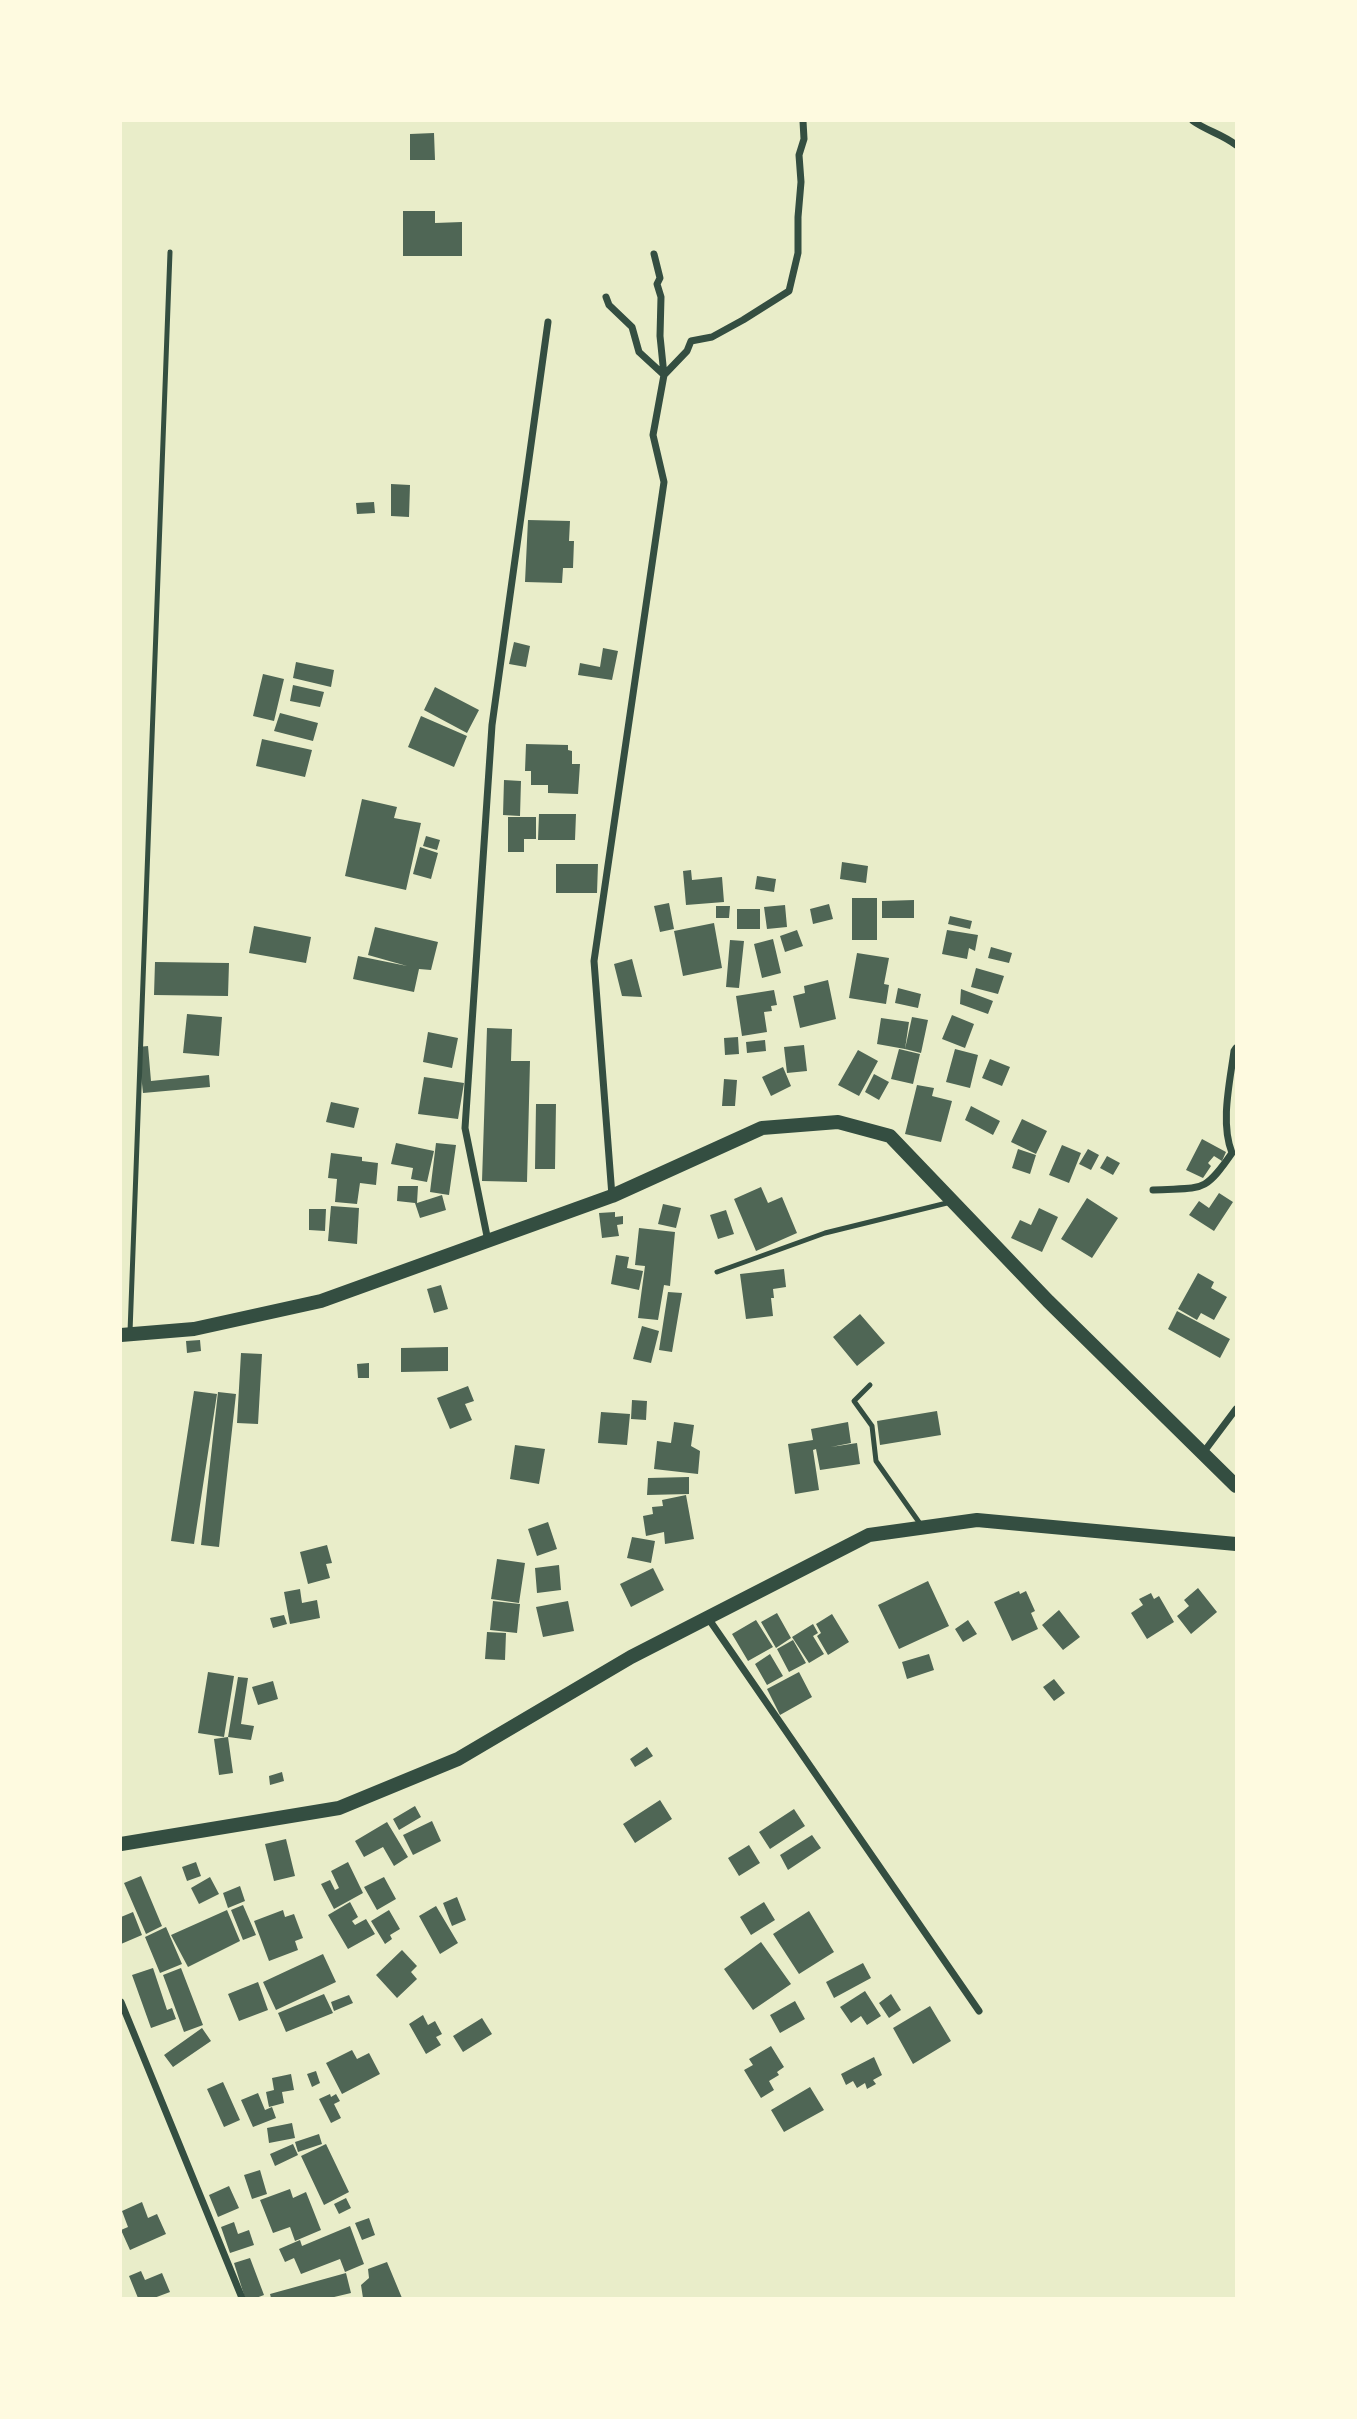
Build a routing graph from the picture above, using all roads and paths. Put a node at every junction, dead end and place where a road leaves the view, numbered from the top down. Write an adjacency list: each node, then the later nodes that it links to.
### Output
1 (803, 121): 8 (street)
2 (1193, 121): 3 (street)
3 (1236, 145)
4 (170, 252): 15 (lane)
5 (654, 254): 8 (street)
6 (606, 297): 8 (street)
7 (548, 322): 13 (street)
8 (664, 375): 11 (street)
9 (1236, 1048): 10 (street)
10 (1153, 1190)
11 (612, 1195): 12 (main road); 13 (main road)
12 (954, 1201): 14 (lane); 18 (main road)
13 (488, 1241): 15 (main road)
14 (717, 1272)
15 (125, 1335)
16 (870, 1385): 20 (lane)
17 (1236, 1409): 18 (street)
18 (1203, 1453): 19 (main road)
19 (1236, 1486)
20 (922, 1527): 21 (main road); 22 (main road)
21 (1236, 1544)
22 (708, 1617): 23 (main road); 25 (street)
23 (121, 1844)
24 (121, 2002): 26 (street)
25 (979, 2011)
26 (243, 2298)

